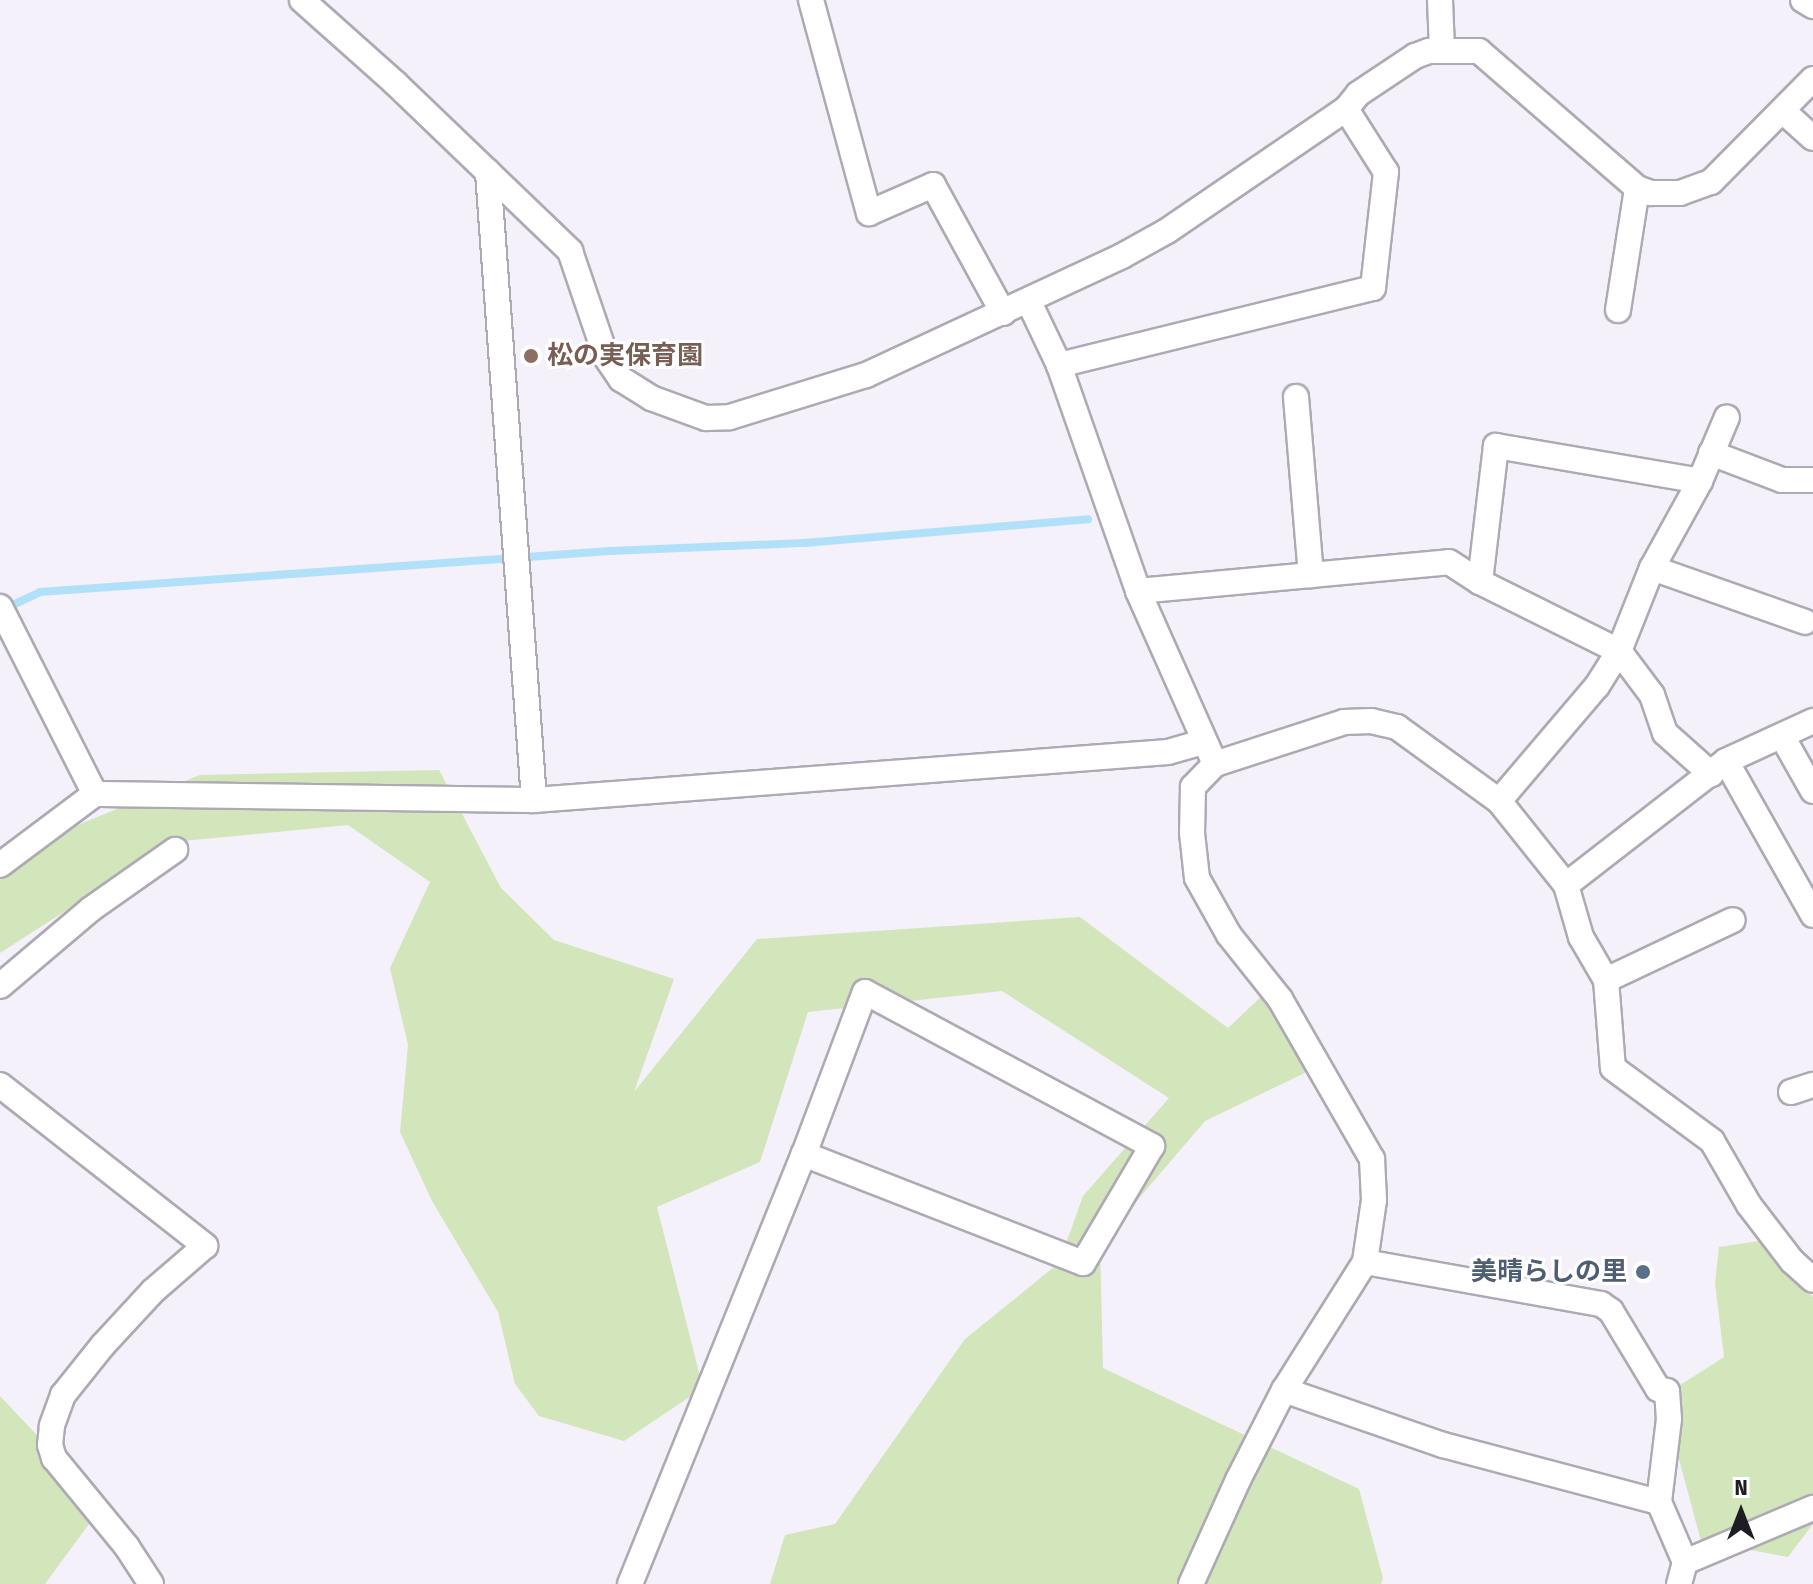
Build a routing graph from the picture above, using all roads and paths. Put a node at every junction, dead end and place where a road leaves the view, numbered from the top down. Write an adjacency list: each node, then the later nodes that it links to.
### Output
1 (302, 0): 11 (street)
2 (811, 0): 15 (street)
3 (1440, 0): 6 (street)
4 (1803, 0): 5 (street)
5 (1813, 6)
6 (1442, 49): 8 (street); 12 (street)
7 (1813, 79): 9 (street)
8 (1346, 109): 13 (street); 16 (street)
9 (1784, 112): 10 (street); 12 (street)
10 (1813, 138)
11 (488, 172): 15 (street); 36 (street)
12 (1637, 188): 14 (street)
13 (1029, 302): 15 (street); 16 (street)
14 (1618, 310)
15 (1003, 313)
16 (1059, 365): 25 (street)
17 (1296, 397): 23 (street)
18 (1727, 417): 19 (street)
19 (1711, 453): 20 (street); 21 (street)
20 (1813, 480)
21 (1700, 481): 22 (street); 24 (street)
22 (1652, 568): 27 (street); 28 (street)
23 (1311, 575): 24 (street); 25 (street)
24 (1480, 582): 28 (street)
25 (1138, 591): 31 (street)
26 (0, 607): 35 (street)
27 (1805, 622)
28 (1619, 651): 33 (street); 37 (street)
29 (1813, 721): 30 (street)
30 (1782, 736): 33 (street); 34 (street)
31 (1202, 742): 32 (street); 36 (street)
32 (1215, 764): 37 (street); 47 (street)
33 (1718, 767): 40 (street); 41 (street)
34 (1813, 791)
35 (95, 794): 36 (street); 39 (street)
36 (534, 800)
37 (1499, 801): 40 (street)
38 (175, 850): 44 (street)
39 (0, 865)
40 (1566, 885): 43 (street)
41 (1813, 915)
42 (1733, 920): 43 (street)
43 (1606, 980): 48 (street)
44 (0, 986)
45 (0, 1085): 53 (street)
46 (804, 1154): 46 (street); 54 (street)
47 (1365, 1262): 49 (street); 50 (street)
48 (1813, 1280)
49 (1284, 1390): 50 (street); 55 (street)
50 (1659, 1502): 52 (street)
51 (1813, 1508): 52 (street)
52 (1682, 1573)
53 (151, 1584)
54 (630, 1584)
55 (1191, 1584)

